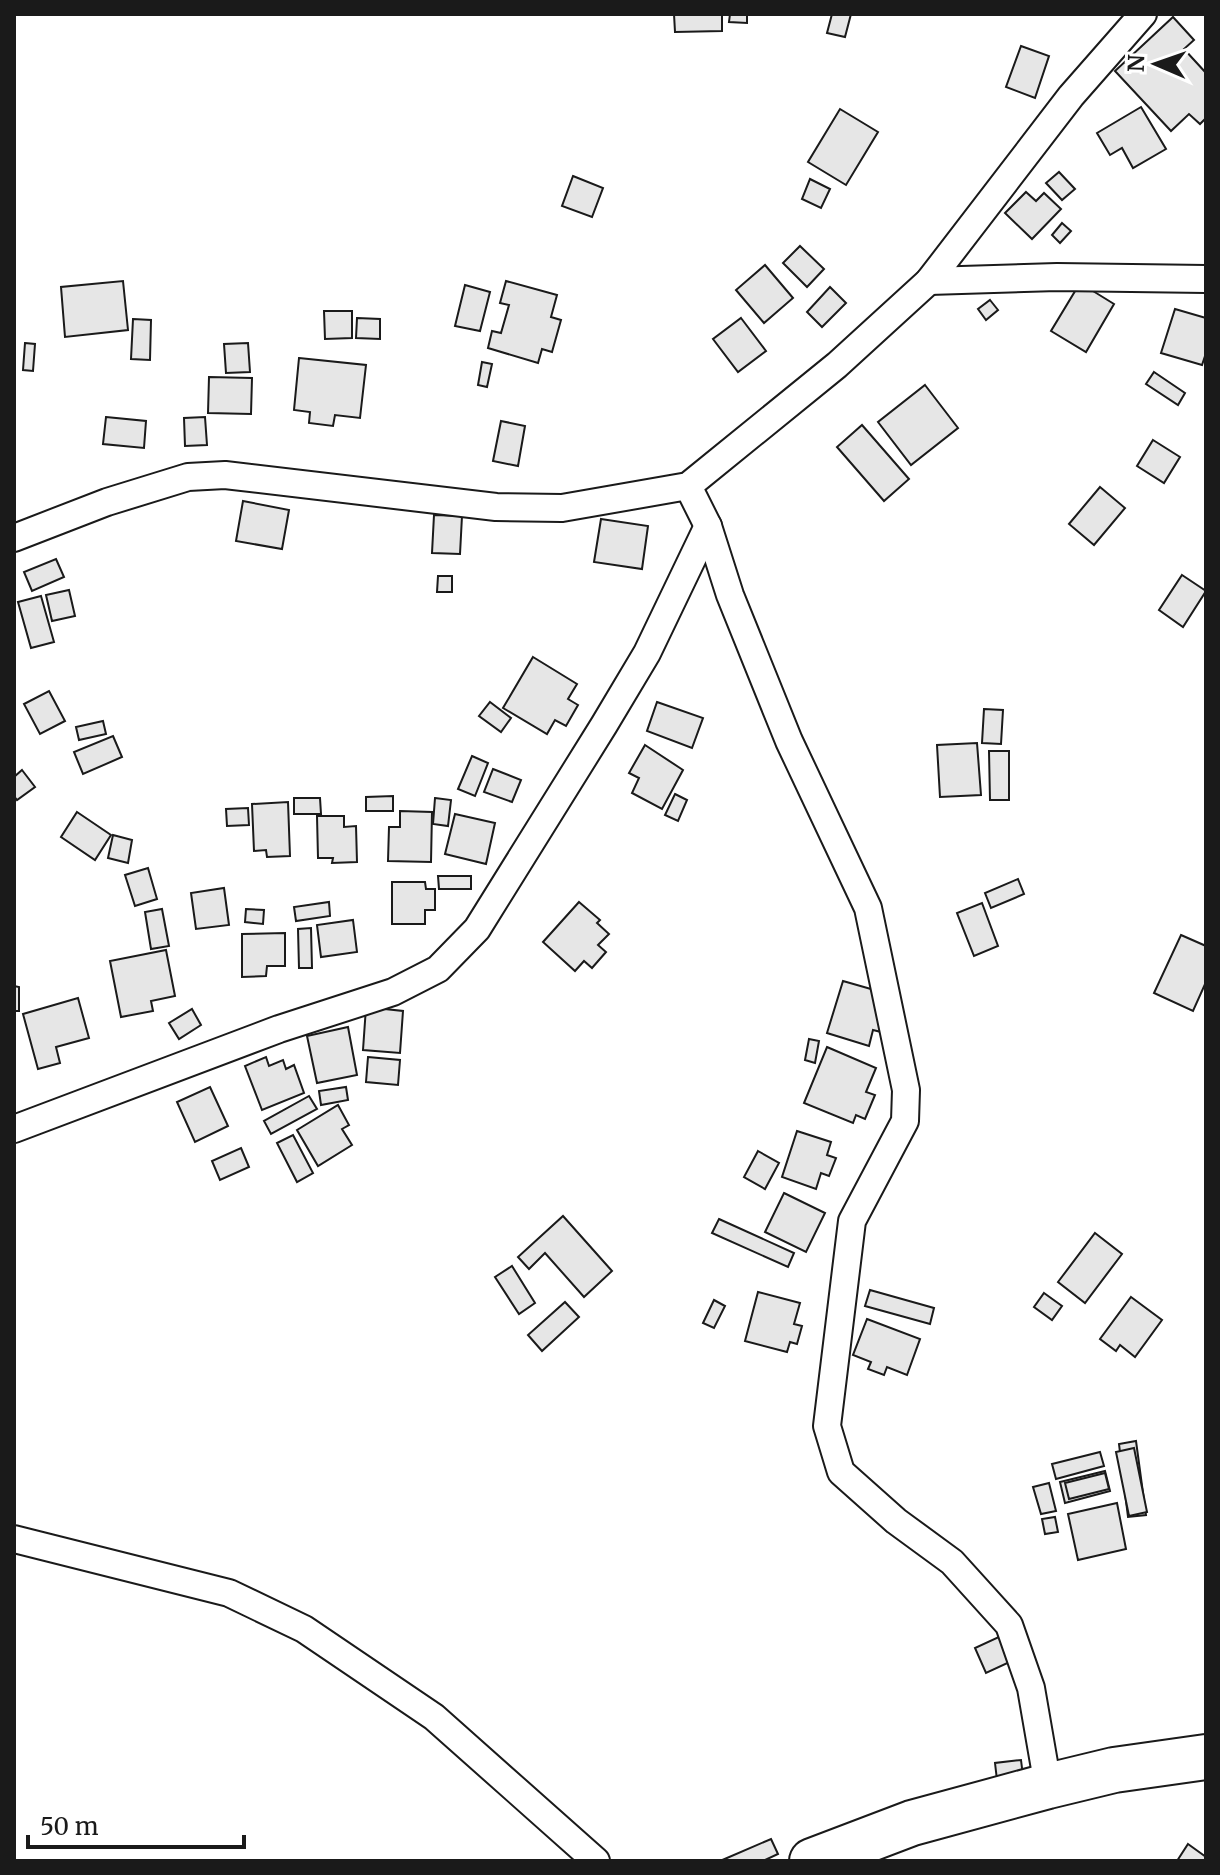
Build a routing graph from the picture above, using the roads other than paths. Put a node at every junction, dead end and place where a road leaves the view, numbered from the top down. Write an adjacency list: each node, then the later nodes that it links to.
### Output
1 (1143, 14): 3 (street)
2 (1206, 279): 3 (street)
3 (929, 281): 4 (street)
4 (688, 486): 5 (street); 6 (street)
5 (708, 526): 7 (street); 10 (street)
6 (14, 538)
7 (14, 1129)
8 (14, 1539): 11 (street)
9 (1206, 1757): 10 (highway)
10 (1048, 1786): 12 (highway)
11 (596, 1861)
12 (812, 1861)

